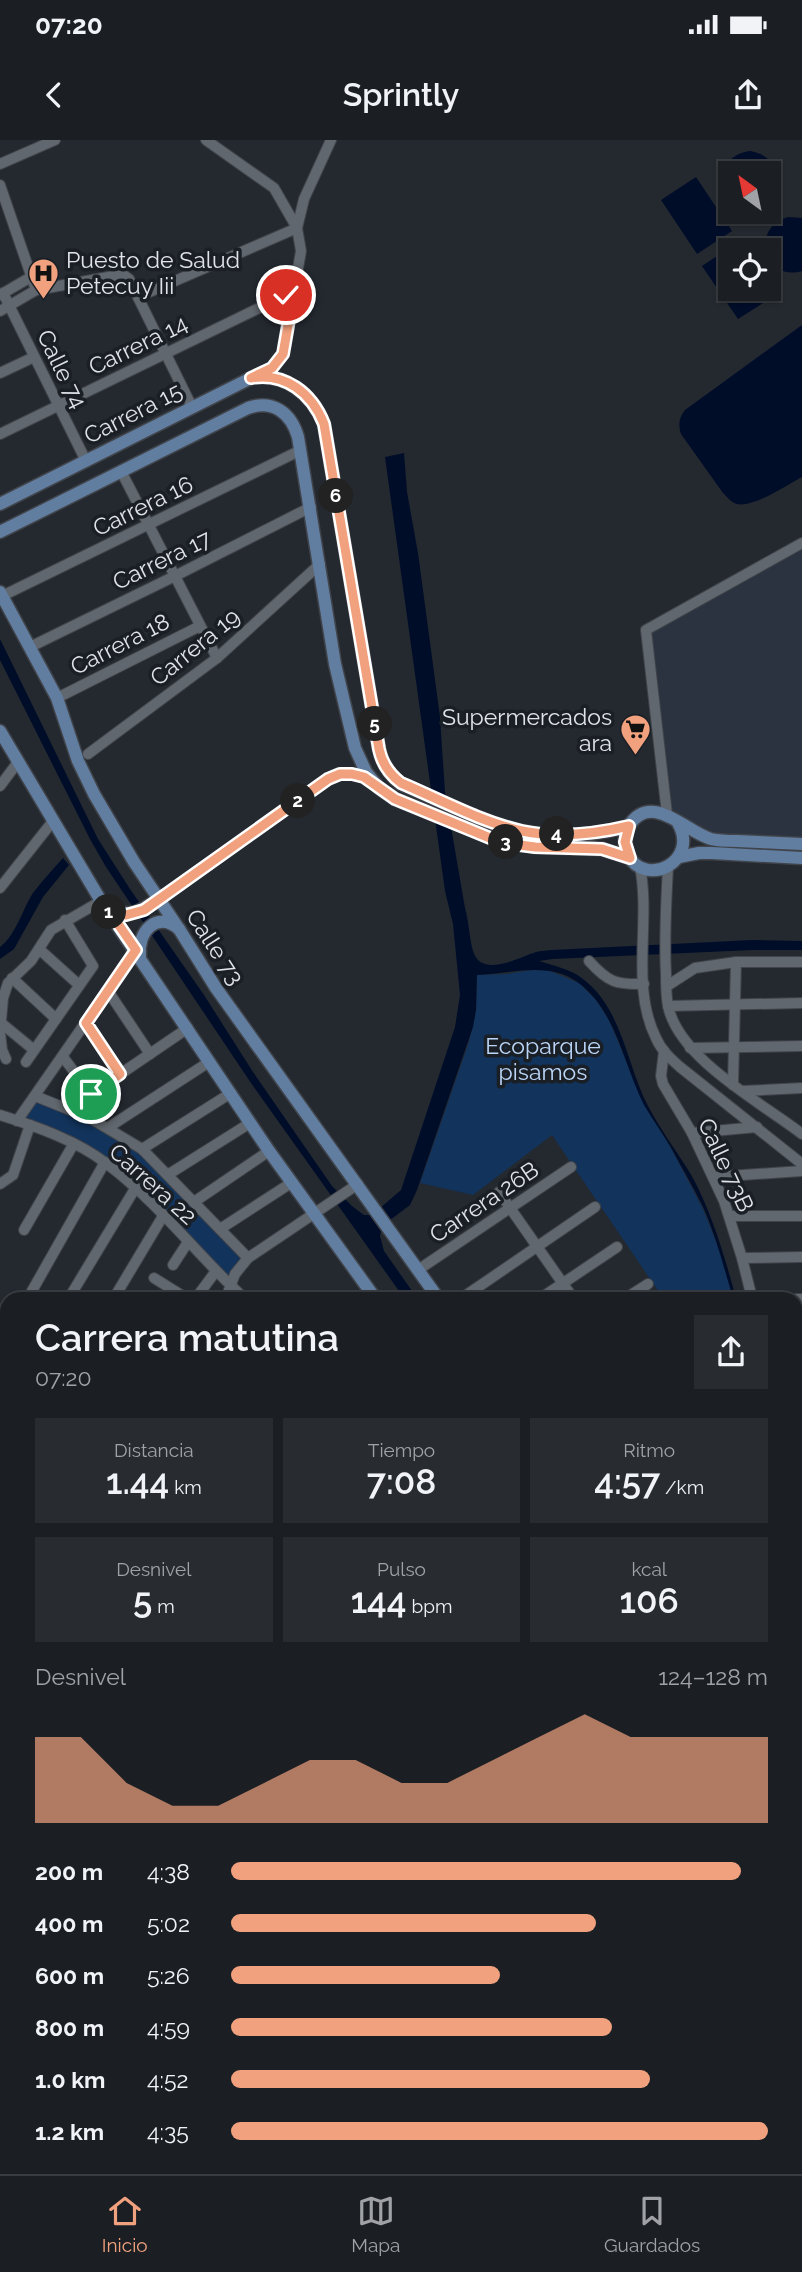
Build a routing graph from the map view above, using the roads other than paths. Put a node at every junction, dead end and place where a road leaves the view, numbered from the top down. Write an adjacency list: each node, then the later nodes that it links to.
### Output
1 (55, 140): 4 (street)
2 (206, 140): 8 (street)
3 (331, 140): 8 (street)
4 (0, 164)
5 (0, 185): 6 (street)
6 (11, 217): 7 (street); 9 (street)
7 (0, 221)
8 (297, 228): 11 (street); 13 (street)
9 (31, 277): 10 (street); 12 (street)
10 (36, 290): 13 (street); 14 (street)
11 (294, 291): 15 (street, Carrera 14); 18 (street)
12 (2, 294): 14 (street, Calle 74)
13 (138, 297): 15 (street)
14 (5, 308): 16 (street, Calle 74)
15 (165, 354): 19 (street, Carrera 14); 20 (street)
16 (34, 357): 17 (street); 19 (street, Calle 74)
17 (0, 373)
18 (251, 378): 20 (main road, Carrera 15); 45 (main road)
19 (58, 405): 21 (street, Carrera 14); 23 (street, Calle 74)
20 (192, 407): 23 (main road, Carrera 15)
21 (0, 434)
22 (301, 450): 24 (main road, Carrera 15); 26 (main road); 27 (street, Carrera 16)
23 (86, 461): 25 (main road, Carrera 15)
24 (121, 471): 27 (street); 28 (main road, Carrera 15)
25 (0, 504)
26 (310, 507): 30 (main road); 31 (street, Carrera 17)
27 (148, 525): 31 (street); 32 (street, Carrera 16)
28 (0, 532)
29 (802, 542): 42 (street)
30 (320, 564): 35 (street, Carrera 19); 41 (main road)
31 (175, 576): 33 (street); 34 (street, Carrera 17)
32 (1, 594): 34 (main road, Calle 73)
33 (201, 626): 35 (street); 36 (street, Carrera 18)
34 (30, 647): 36 (main road, Calle 73)
35 (217, 658): 38 (street, Carrera 19)
36 (57, 698): 53 (main road, Calle 73)
37 (0, 731): 39 (main road)
38 (88, 754)
39 (18, 762): 40 (street); 43 (main road)
40 (0, 786)
41 (379, 788): 48 (main road); 53 (street)
42 (667, 814): 44 (main road); 45 (main road)
43 (53, 821): 52 (street); 54 (main road)
44 (678, 823): 46 (main road); 47 (main road)
45 (629, 826): 48 (main road)
46 (802, 844)
47 (679, 857): 49 (main road); 51 (main road)
48 (630, 858): 50 (main road)
49 (802, 858)
50 (640, 867): 51 (main road); 63 (street)
51 (668, 867): 66 (street)
52 (0, 888)
53 (154, 903): 54 (main road); 56 (main road, Calle 73)
54 (109, 907): 55 (street); 58 (main road)
55 (65, 920): 57 (street); 65 (street)
56 (174, 926): 58 (main road); 115 (main road, Calle 73)
57 (39, 949): 62 (street); 65 (street)
58 (138, 951): 67 (street); 74 (main road)
59 (589, 961): 63 (street)
60 (736, 962): 61 (street); 66 (street); 69 (street)
61 (802, 962)
62 (12, 978): 64 (street); 71 (street)
63 (643, 984): 80 (street)
64 (3, 985): 72 (street)
65 (79, 985): 71 (street)
66 (667, 986): 70 (street)
67 (108, 991): 73 (street); 81 (street)
68 (802, 1003): 69 (street)
69 (735, 1004): 70 (street); 78 (street)
70 (668, 1006): 77 (street)
71 (56, 1018): 79 (street)
72 (0, 1022): 75 (street); 79 (street)
73 (86, 1023): 82 (street); 86 (street)
74 (188, 1028): 81 (street); 85 (main road)
75 (0, 1033): 83 (street)
76 (802, 1046): 78 (street)
77 (691, 1048): 78 (street); 87 (street)
78 (735, 1048): 87 (street)
79 (34, 1051): 84 (street)
80 (664, 1051): 95 (street); 102 (street, Calle 73B)
81 (150, 1054): 86 (street)
82 (63, 1057): 90 (street); 91 (street)
83 (6, 1059)
84 (26, 1062)
85 (209, 1062): 89 (main road); 99 (street)
86 (120, 1074): 90 (street)
87 (737, 1088): 88 (street); 92 (street)
88 (802, 1088)
89 (231, 1093): 97 (main road); 104 (street)
90 (91, 1094): 93 (street)
91 (35, 1096): 93 (street, Carrera 22); 96 (street)
92 (755, 1101): 95 (street); 101 (street)
93 (69, 1109): 99 (street, Carrera 22)
94 (0, 1115): 96 (street, Carrera 22)
95 (743, 1116): 100 (street)
96 (17, 1121): 98 (street, Carrera 22)
97 (250, 1123): 105 (main road); 110 (street)
98 (30, 1125): 103 (street, Carrera 22); 113 (street)
99 (108, 1127): 104 (street, Carrera 22)
100 (757, 1127): 102 (street); 107 (street)
101 (799, 1130)
102 (692, 1133): 111 (street, Calle 73B)
103 (73, 1145): 106 (street, Carrera 22); 125 (street)
104 (142, 1149): 110 (street, Carrera 22)
105 (269, 1152): 112 (main road); 117 (street)
106 (105, 1162): 114 (street, Carrera 22); 139 (street)
107 (802, 1164)
108 (571, 1167): 119 (street, Carrera 26B)
109 (802, 1171): 111 (street)
110 (169, 1174): 117 (street, Carrera 22)
111 (714, 1177): 122 (street, Calle 73B)
112 (291, 1183): 120 (main road); 124 (street)
113 (0, 1185)
114 (136, 1187): 121 (street, Carrera 22); 140 (street)
115 (353, 1187): 120 (street); 133 (main road, Calle 73)
116 (499, 1192): 119 (street)
117 (194, 1202): 124 (street, Carrera 22)
118 (595, 1207): 127 (street)
119 (511, 1208): 127 (street); 133 (street, Carrera 26B)
120 (316, 1212): 130 (street); 146 (main road)
121 (163, 1216): 126 (street, Carrera 22); 141 (street)
122 (730, 1216): 123 (street); 131 (street, Calle 73B)
123 (802, 1216)
124 (220, 1229): 130 (street, Carrera 22)
125 (24, 1230)
126 (188, 1242): 132 (street); 134 (street, Carrera 22)
127 (538, 1246): 136 (street); 148 (street)
128 (617, 1247): 136 (street)
129 (802, 1257): 131 (street)
130 (248, 1258): 138 (street)
131 (742, 1258): 152 (street, Calle 73B)
132 (173, 1265)
133 (418, 1270): 147 (main road, Calle 73)
134 (216, 1271): 138 (street, Carrera 22); 143 (street)
135 (154, 1278): 142 (street)
136 (562, 1283): 149 (street); 150 (street)
137 (649, 1284): 151 (street)
138 (229, 1285): 144 (street); 145 (street, Carrera 22)
139 (31, 1292)
140 (73, 1292)
141 (118, 1292)
142 (176, 1292)
143 (201, 1292)
144 (227, 1292)
145 (237, 1292)
146 (370, 1292)
147 (434, 1292)
148 (471, 1292)
149 (549, 1292)
150 (569, 1292)
151 (636, 1292)
152 (750, 1292)

